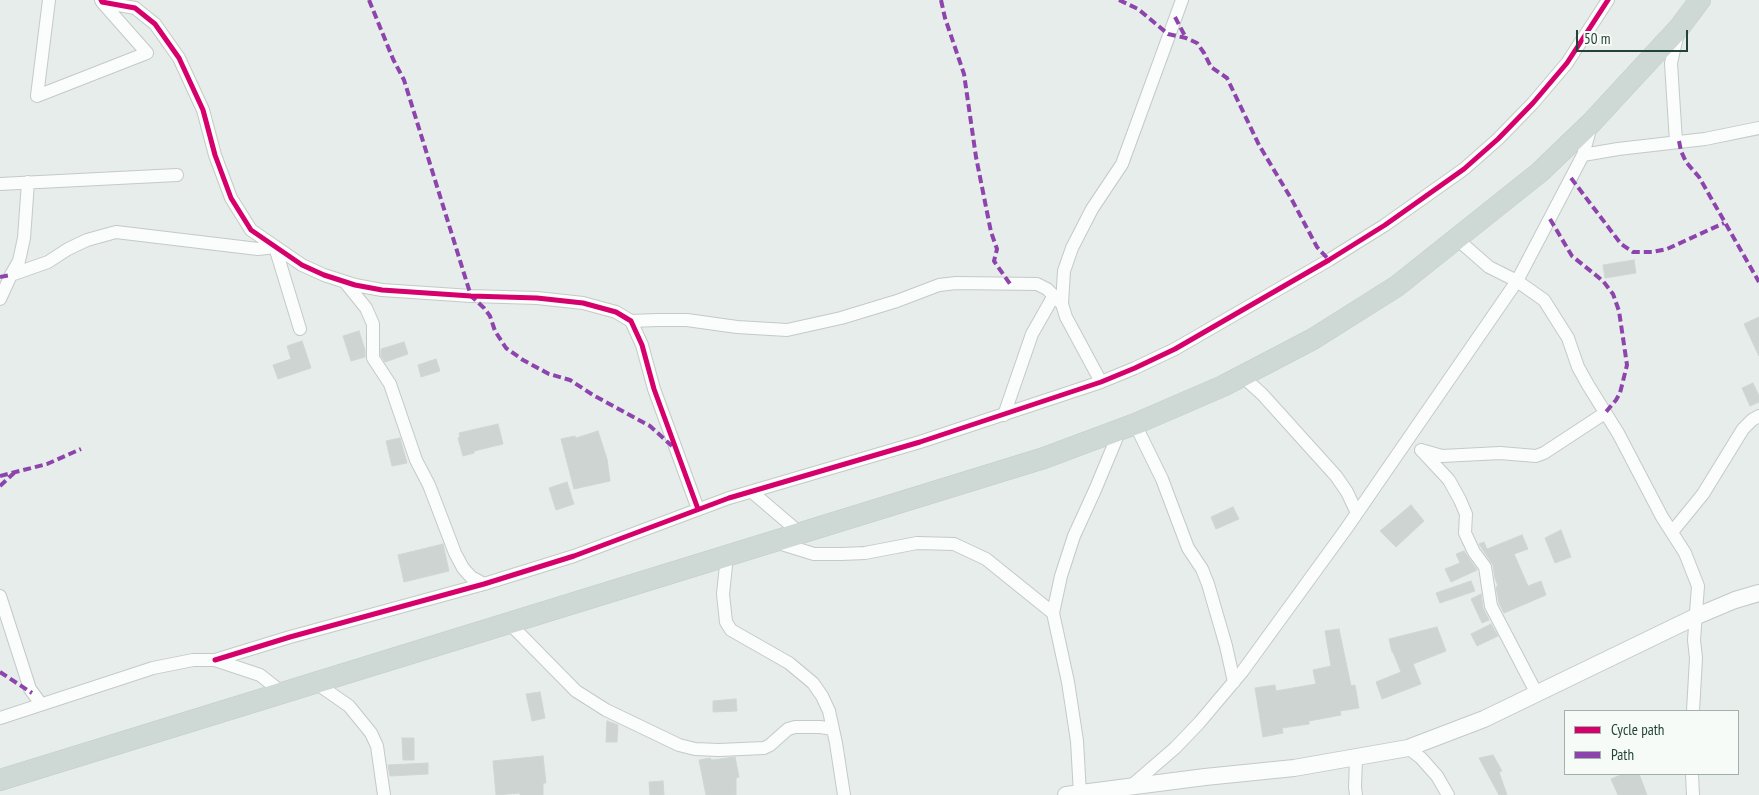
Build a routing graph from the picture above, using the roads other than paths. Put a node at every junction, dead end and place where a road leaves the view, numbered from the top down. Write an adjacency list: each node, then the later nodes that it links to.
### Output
1 (49, 0): 5 (street)
2 (1182, 0): 20 (street)
3 (1608, 0): 24 (street)
4 (1700, 0): 6 (main road)
5 (102, 1): 15 (street)
6 (1679, 28): 7 (main road); 9 (street)
7 (1592, 122): 10 (street); 14 (main road)
8 (1759, 128): 9 (street)
9 (1676, 142): 10 (street)
10 (1583, 155): 17 (street)
11 (178, 175): 12 (street)
12 (28, 182): 13 (street); 16 (street)
13 (0, 184)
14 (1457, 239): 17 (street); 23 (main road)
15 (275, 247): 16 (street); 18 (street); 22 (street)
16 (11, 275): 19 (street)
17 (1517, 281): 25 (street); 29 (street)
18 (345, 282): 21 (street); 38 (street)
19 (0, 299)
20 (1058, 300): 21 (street); 24 (street); 26 (street)
21 (630, 321): 32 (street)
22 (300, 330)
23 (1242, 376): 28 (main road); 33 (street)
24 (1101, 382): 26 (street)
25 (1605, 413): 30 (street); 34 (street)
26 (1004, 415): 31 (street)
27 (1759, 416): 34 (street)
28 (1127, 427): 35 (main road); 41 (street); 45 (street)
29 (1408, 439): 30 (street); 33 (street)
30 (1421, 450): 48 (street)
31 (752, 492): 32 (street); 35 (street)
32 (698, 509): 38 (street)
33 (1357, 513): 45 (street)
34 (1672, 532): 42 (street)
35 (800, 533): 36 (main road)
36 (772, 542): 37 (main road); 41 (street)
37 (726, 556): 43 (main road); 52 (street)
38 (484, 584): 44 (street)
39 (1759, 592): 42 (street)
40 (0, 596): 49 (street)
41 (1053, 613): 60 (street)
42 (1697, 616): 48 (street); 50 (street)
43 (510, 624): 46 (main road); 52 (street)
44 (215, 660): 47 (street); 49 (street)
45 (1234, 682): 57 (street)
46 (316, 684): 47 (main road); 58 (street)
47 (284, 694): 56 (main road)
48 (1537, 694): 53 (street)
49 (41, 704): 51 (street)
50 (1693, 710)
51 (0, 718)
52 (833, 729): 59 (street)
53 (1408, 748): 54 (street); 62 (street)
54 (1356, 758): 57 (street); 61 (street)
55 (1692, 775): 63 (street)
56 (0, 780)
57 (1131, 786): 60 (street)
58 (384, 795)
59 (844, 795)
60 (1072, 795)
61 (1356, 795)
62 (1448, 795)
63 (1693, 795)

